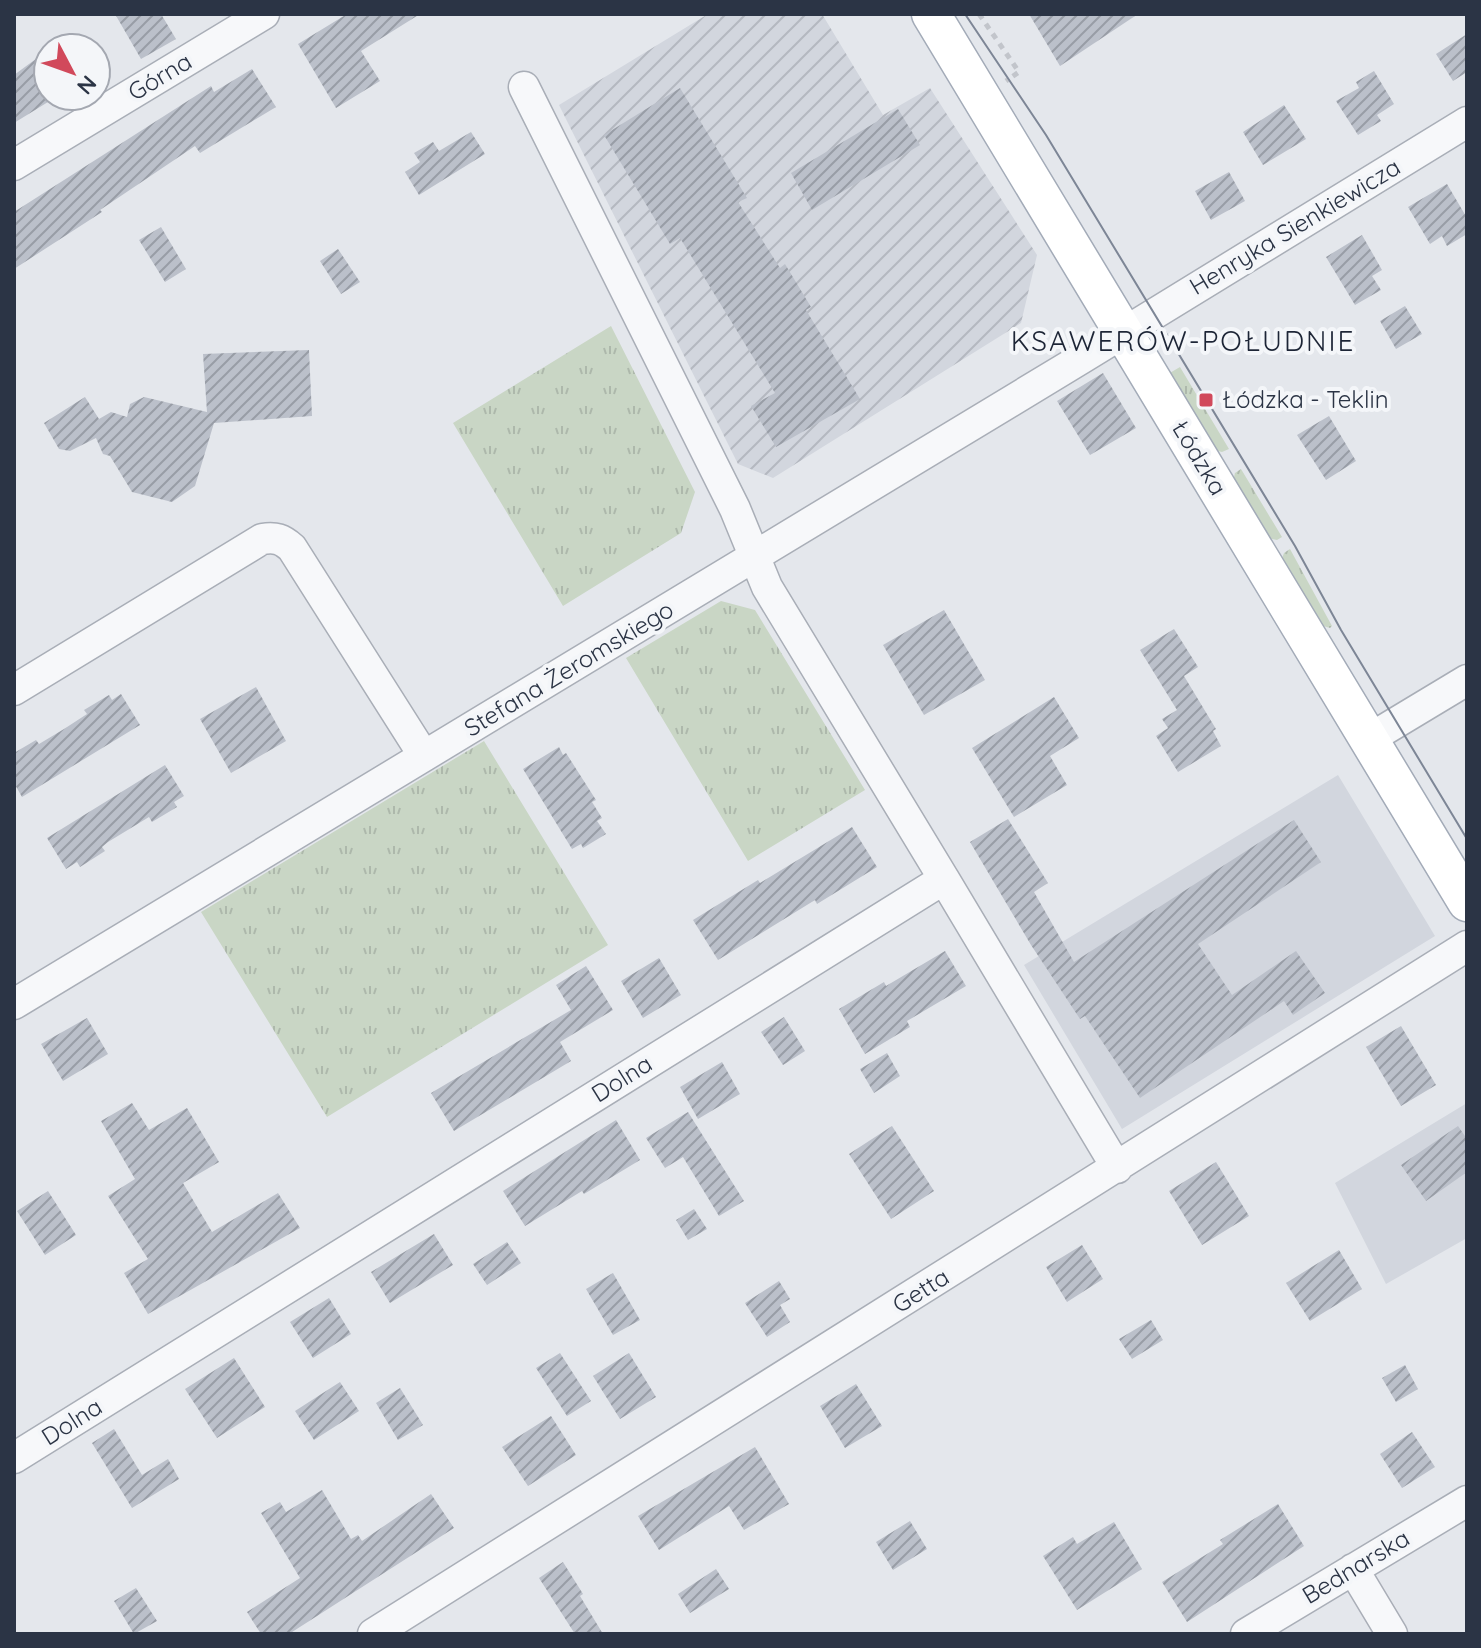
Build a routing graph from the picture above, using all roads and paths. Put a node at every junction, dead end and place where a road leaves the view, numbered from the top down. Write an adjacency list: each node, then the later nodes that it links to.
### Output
1 (264, 14): 5 (street, Górna)
2 (931, 14): 6 (main road, Łódzka)
3 (524, 87): 7 (street)
4 (1467, 122): 6 (street, Henryka Sienkiewicza)
5 (14, 165)
6 (1123, 332): 7 (street, Stefana Żeromskiego); 10 (main road, Łódzka)
7 (755, 556): 11 (street, Stefana Żeromskiego); 12 (street)
8 (1467, 680): 10 (street)
9 (14, 690): 11 (street)
10 (1369, 739): 13 (main road, Łódzka)
11 (424, 756): 15 (street, Stefana Żeromskiego)
12 (944, 879): 16 (street); 17 (street, Dolna)
13 (1467, 902)
14 (1467, 946): 16 (street, Getta)
15 (14, 1004)
16 (1117, 1168): 20 (street, Getta)
17 (14, 1458)
18 (1467, 1501): 19 (street, Bednarska)
19 (1353, 1569): 21 (street, Bednarska); 22 (street)
20 (373, 1634)
21 (1246, 1634)
22 (1392, 1634)

